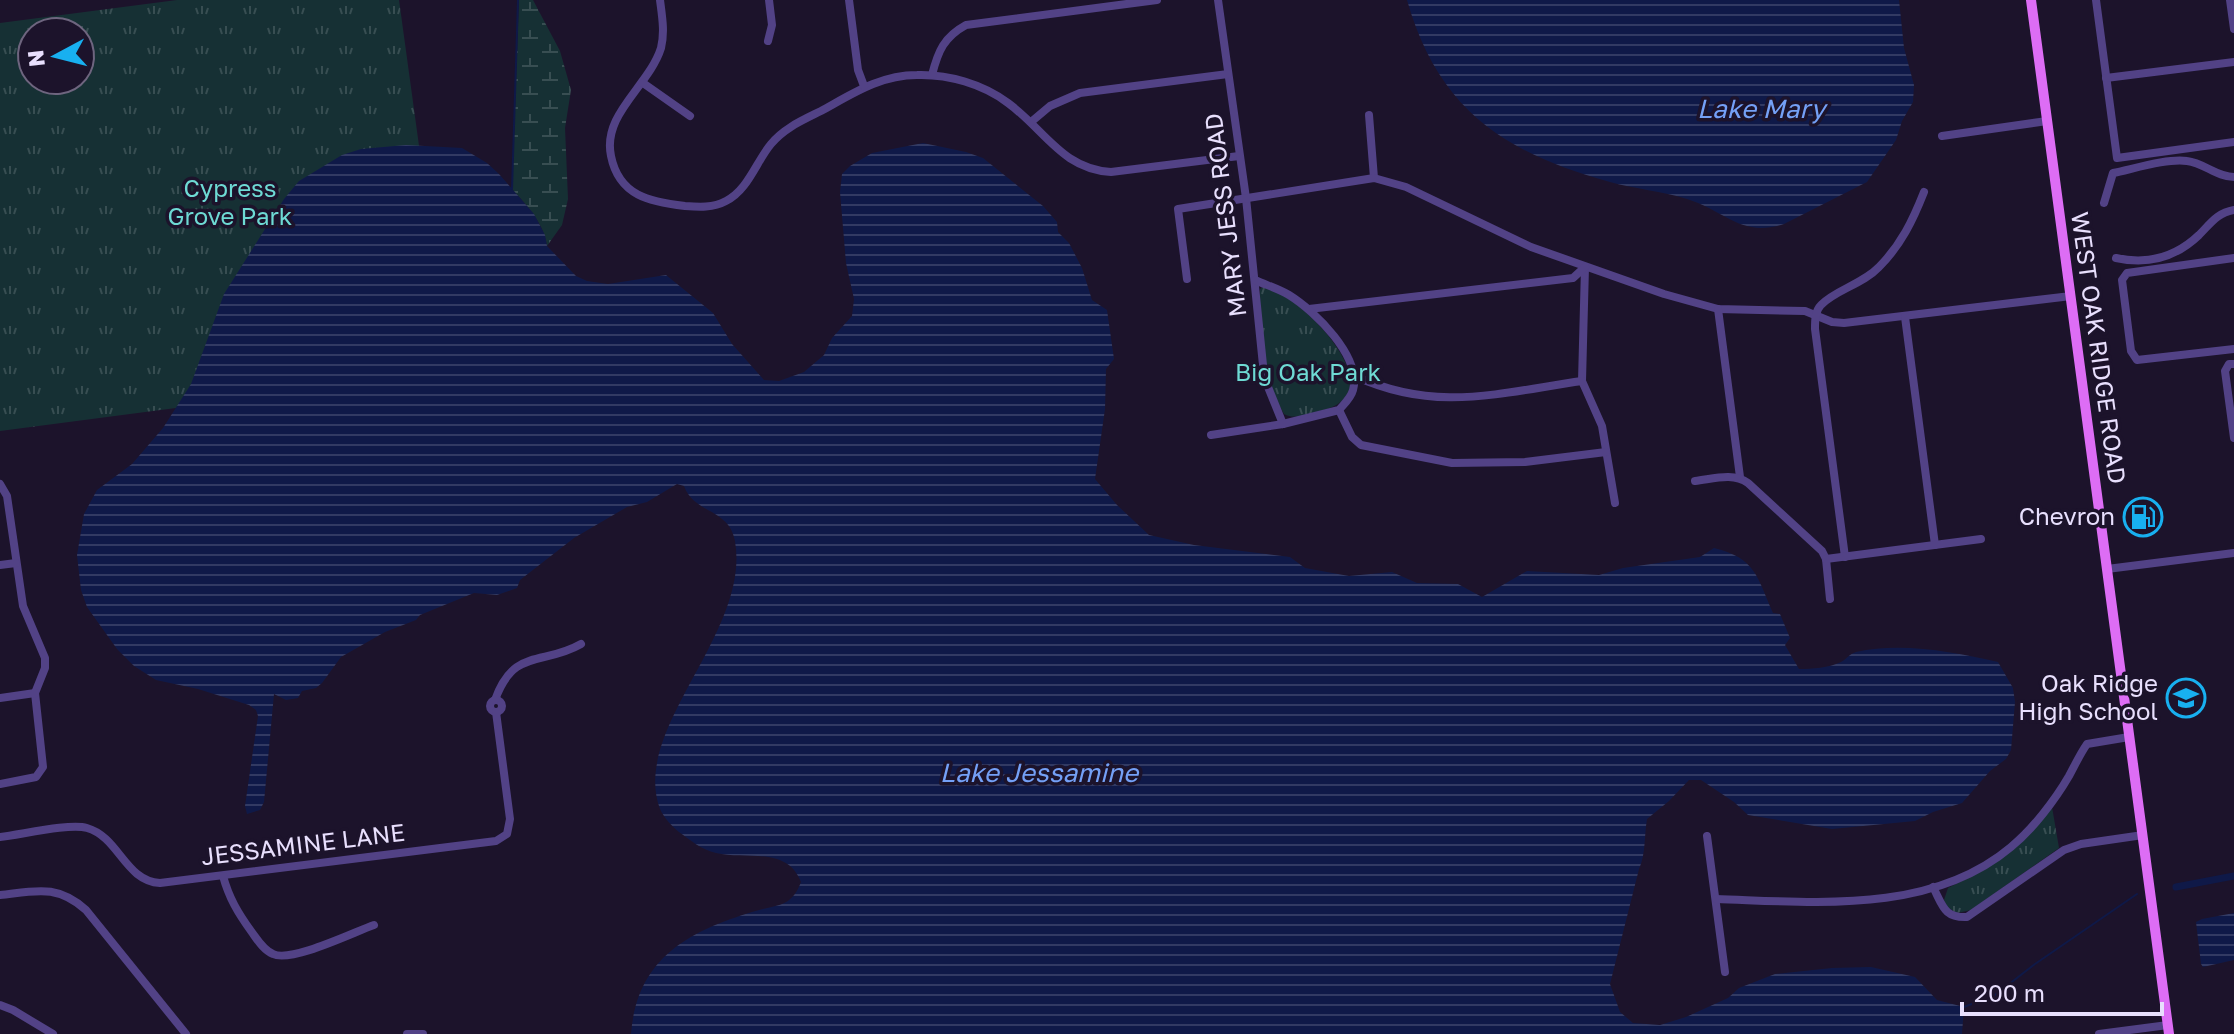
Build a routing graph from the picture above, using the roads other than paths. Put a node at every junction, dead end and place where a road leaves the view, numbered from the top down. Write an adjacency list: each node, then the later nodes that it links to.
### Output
1 (660, 0): 15 (street)
2 (769, 0): 10 (street)
3 (849, 0): 16 (street)
4 (1157, 0): 13 (street)
5 (1218, 0): 12 (street, MARY JESS ROAD)
6 (2031, 0): 19 (main road, WEST OAK RIDGE ROAD)
7 (2096, 0): 14 (street)
8 (2231, 0): 9 (street)
9 (2234, 29)
10 (768, 41)
11 (2234, 62): 14 (street)
12 (1228, 74): 20 (street); 23 (street, MARY JESS ROAD)
13 (932, 75): 16 (street); 20 (street)
14 (2106, 78): 22 (street)
15 (643, 83): 16 (street); 18 (street)
16 (864, 86)
17 (1369, 115): 25 (street)
18 (690, 116)
19 (2047, 121): 21 (street); 35 (main road, WEST OAK RIDGE ROAD)
20 (1031, 122): 23 (street)
21 (1942, 136)
22 (2234, 142)
23 (1239, 156): 27 (street, MARY JESS ROAD)
24 (2234, 177): 28 (street)
25 (1374, 178): 27 (street); 32 (street)
26 (1924, 192): 38 (street)
27 (1246, 198): 33 (street); 34 (street, MARY JESS ROAD)
28 (2104, 203)
29 (2234, 210): 30 (street)
30 (2116, 258)
31 (2234, 258): 40 (street)
32 (1585, 267): 36 (street); 37 (street); 43 (street)
33 (1187, 279)
34 (1255, 280): 36 (street); 45 (street, MARY JESS ROAD)
35 (2071, 296): 39 (street); 60 (main road, WEST OAK RIDGE ROAD)
36 (1309, 309): 42 (street)
37 (1718, 309): 38 (street); 49 (street)
38 (1816, 315): 39 (street); 56 (street)
39 (1905, 317): 54 (street)
40 (2234, 349)
41 (2234, 364): 47 (street)
42 (1355, 376): 43 (street); 44 (street)
43 (1582, 381): 48 (street)
44 (1339, 410): 45 (street); 48 (street)
45 (1283, 424): 46 (street)
46 (1211, 435)
47 (2234, 438)
48 (1606, 452): 52 (street)
49 (1740, 477): 50 (street); 57 (street)
50 (1695, 481)
51 (0, 484): 58 (street)
52 (1615, 503)
53 (1981, 539): 54 (street)
54 (1935, 545): 56 (street)
55 (2234, 553): 60 (street)
56 (1845, 557): 57 (street)
57 (1826, 559): 61 (street)
58 (16, 563): 59 (street); 63 (street)
59 (0, 565)
60 (2107, 569): 65 (main road, WEST OAK RIDGE ROAD)
61 (1830, 599)
62 (581, 644): 70 (street, JESSAMINE LANE)
63 (35, 693): 64 (street); 66 (street)
64 (0, 698)
65 (2129, 737): 67 (main road, WEST OAK RIDGE ROAD); 71 (street)
66 (0, 784)
67 (2143, 835): 71 (street); 77 (main road, WEST OAK RIDGE ROAD)
68 (1707, 836): 73 (street)
69 (0, 837): 70 (street, JESSAMINE LANE)
70 (223, 876): 74 (street)
71 (1933, 887): 73 (street)
72 (0, 895): 79 (street)
73 (1716, 899): 75 (street)
74 (374, 925)
75 (1725, 972)
76 (0, 1005): 78 (street)
77 (2168, 1029): 82 (street)
78 (53, 1034)
79 (186, 1034)
80 (407, 1034): 81 (street)
81 (423, 1034)
82 (2099, 1034)

